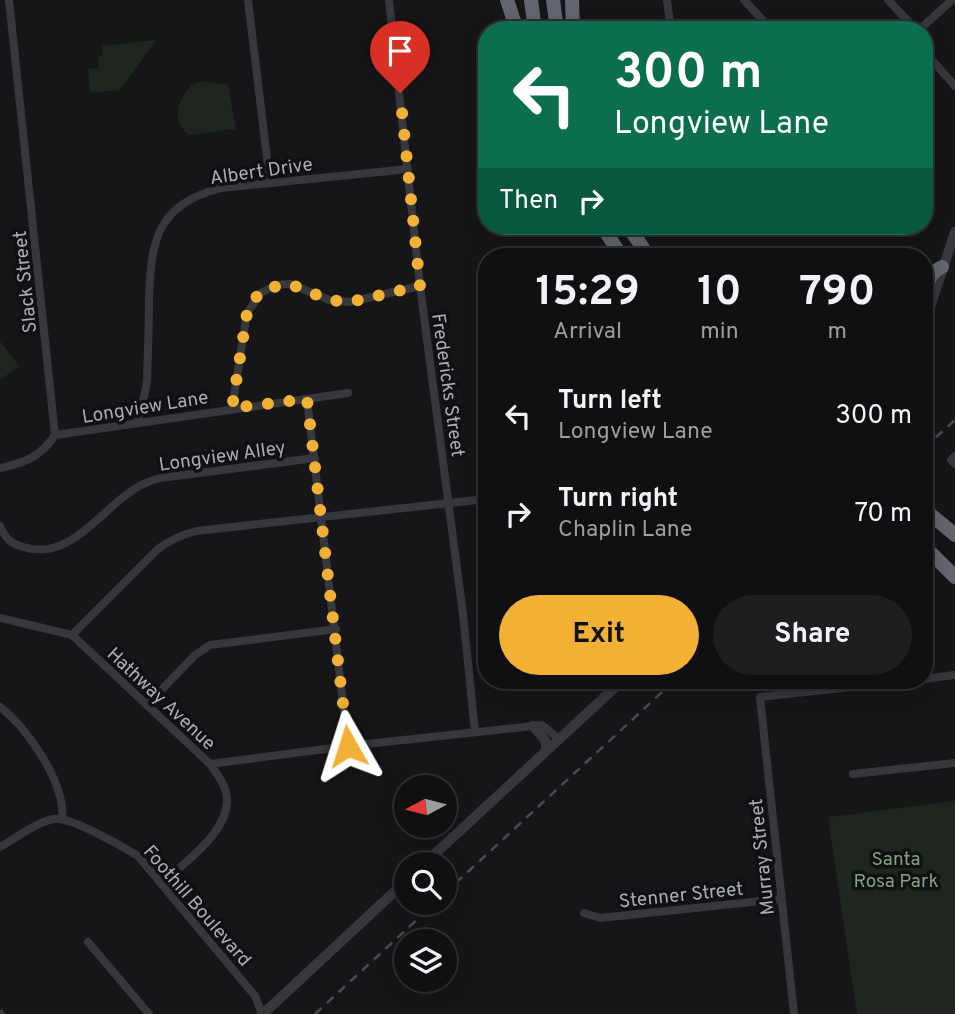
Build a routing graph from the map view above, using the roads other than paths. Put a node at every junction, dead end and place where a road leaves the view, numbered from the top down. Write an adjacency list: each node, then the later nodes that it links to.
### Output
1 (9, 0): 33 (street, Slack Street)
2 (248, 0): 23 (street)
3 (389, 0): 22 (street, Fredericks Street)
4 (507, 0): 12 (highway)
5 (531, 0): 13 (highway)
6 (553, 0): 14 (highway)
7 (572, 0): 15 (highway)
8 (667, 0): 16 (street)
9 (744, 0): 17 (street)
10 (888, 0): 18 (street)
11 (952, 0): 19 (street)
12 (514, 21)
13 (534, 21)
14 (556, 21)
15 (573, 21)
16 (670, 21)
17 (764, 21)
18 (908, 21)
19 (929, 21)
20 (933, 61): 21 (street)
21 (955, 86)
22 (408, 169): 23 (street, Albert Drive); 27 (street, Fredericks Street)
23 (270, 183): 32 (street, Albert Drive)
24 (955, 232): 25 (street)
25 (942, 267): 26 (highway); 28 (street)
26 (933, 271)
27 (420, 286): 31 (street); 39 (street, Fredericks Street)
28 (933, 296)
29 (348, 393): 30 (street, Longview Lane)
30 (307, 399): 31 (street, Longview Lane); 35 (street)
31 (232, 408): 32 (street, Longview Lane)
32 (137, 423): 33 (street, Longview Lane)
33 (55, 435): 37 (street)
34 (955, 456): 36 (street)
35 (315, 458): 40 (street); 42 (street, Longview Alley)
36 (955, 464)
37 (0, 468)
38 (478, 500): 39 (street)
39 (448, 503): 40 (street); 58 (street, Fredericks Street)
40 (322, 517): 49 (street); 50 (street)
41 (933, 517): 43 (highway)
42 (0, 526)
43 (955, 535)
44 (933, 544): 46 (highway)
45 (933, 556): 47 (highway)
46 (955, 563)
47 (955, 577)
48 (0, 618): 50 (street, Hathway Avenue)
49 (336, 629): 55 (street); 60 (street)
50 (72, 635): 55 (street, Hathway Avenue)
51 (955, 676): 52 (street)
52 (933, 678)
53 (610, 689): 59 (street)
54 (834, 689): 70 (street, Murray Street)
55 (147, 705): 63 (street, Hathway Avenue)
56 (0, 707): 65 (street)
57 (533, 726): 58 (street, Hathway Avenue); 59 (street); 61 (street)
58 (475, 732): 60 (street, Hathway Avenue)
59 (558, 738): 61 (street)
60 (348, 746): 63 (street, Hathway Avenue)
61 (547, 750): 67 (street)
62 (955, 763): 64 (street)
63 (210, 764): 68 (street)
64 (853, 774)
65 (62, 819): 66 (street); 68 (street, Foothill Boulevard)
66 (0, 847)
67 (437, 852)
68 (162, 883): 74 (street, Foothill Boulevard)
69 (394, 892): 74 (street)
70 (781, 899): 71 (street, Stenner Street); 75 (street, Murray Street)
71 (584, 913)
72 (88, 942): 73 (street)
73 (149, 1014)
74 (262, 1014)
75 (794, 1014)

